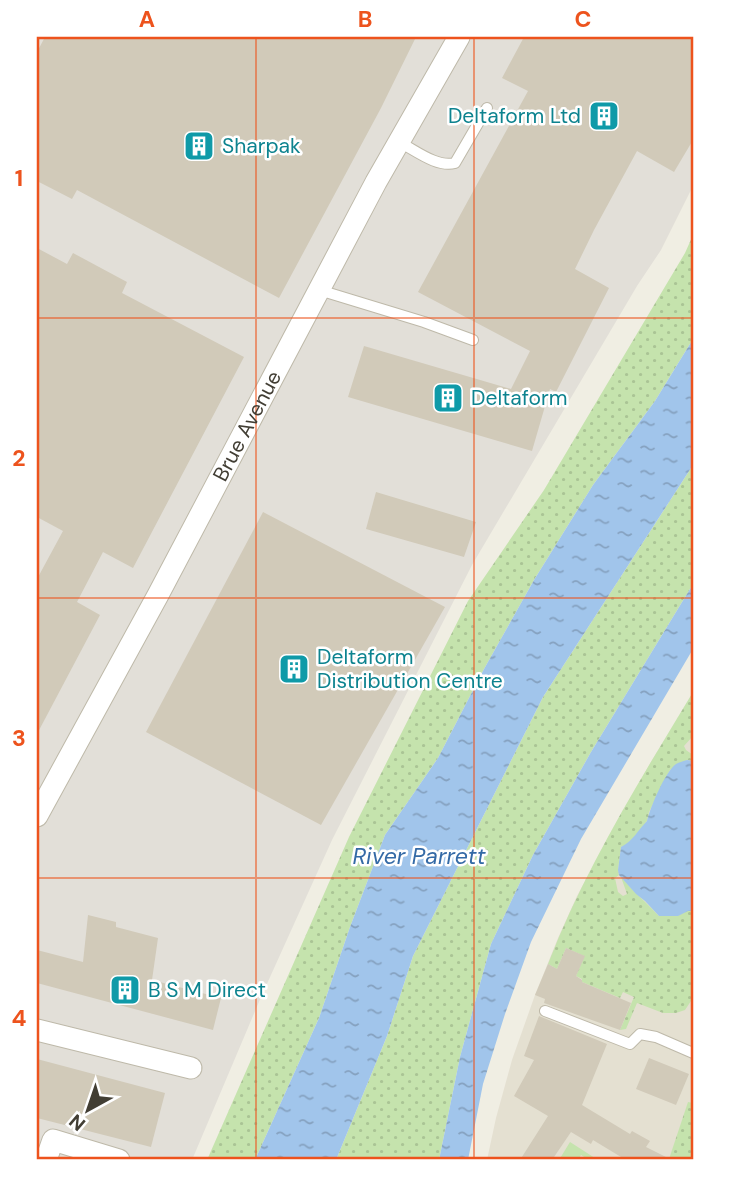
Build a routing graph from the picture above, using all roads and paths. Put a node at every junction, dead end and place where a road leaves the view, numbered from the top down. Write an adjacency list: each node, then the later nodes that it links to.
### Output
1 (458, 37): 3 (street, Brue Avenue)
2 (487, 108): 3 (lane)
3 (399, 142): 4 (street, Brue Avenue)
4 (319, 290): 5 (lane); 6 (street, Brue Avenue)
5 (473, 340)
6 (37, 816)
7 (545, 1011): 9 (lane)
8 (37, 1030): 10 (street)
9 (693, 1053)
10 (191, 1068)
11 (45, 1145): 12 (street)
12 (119, 1160)

